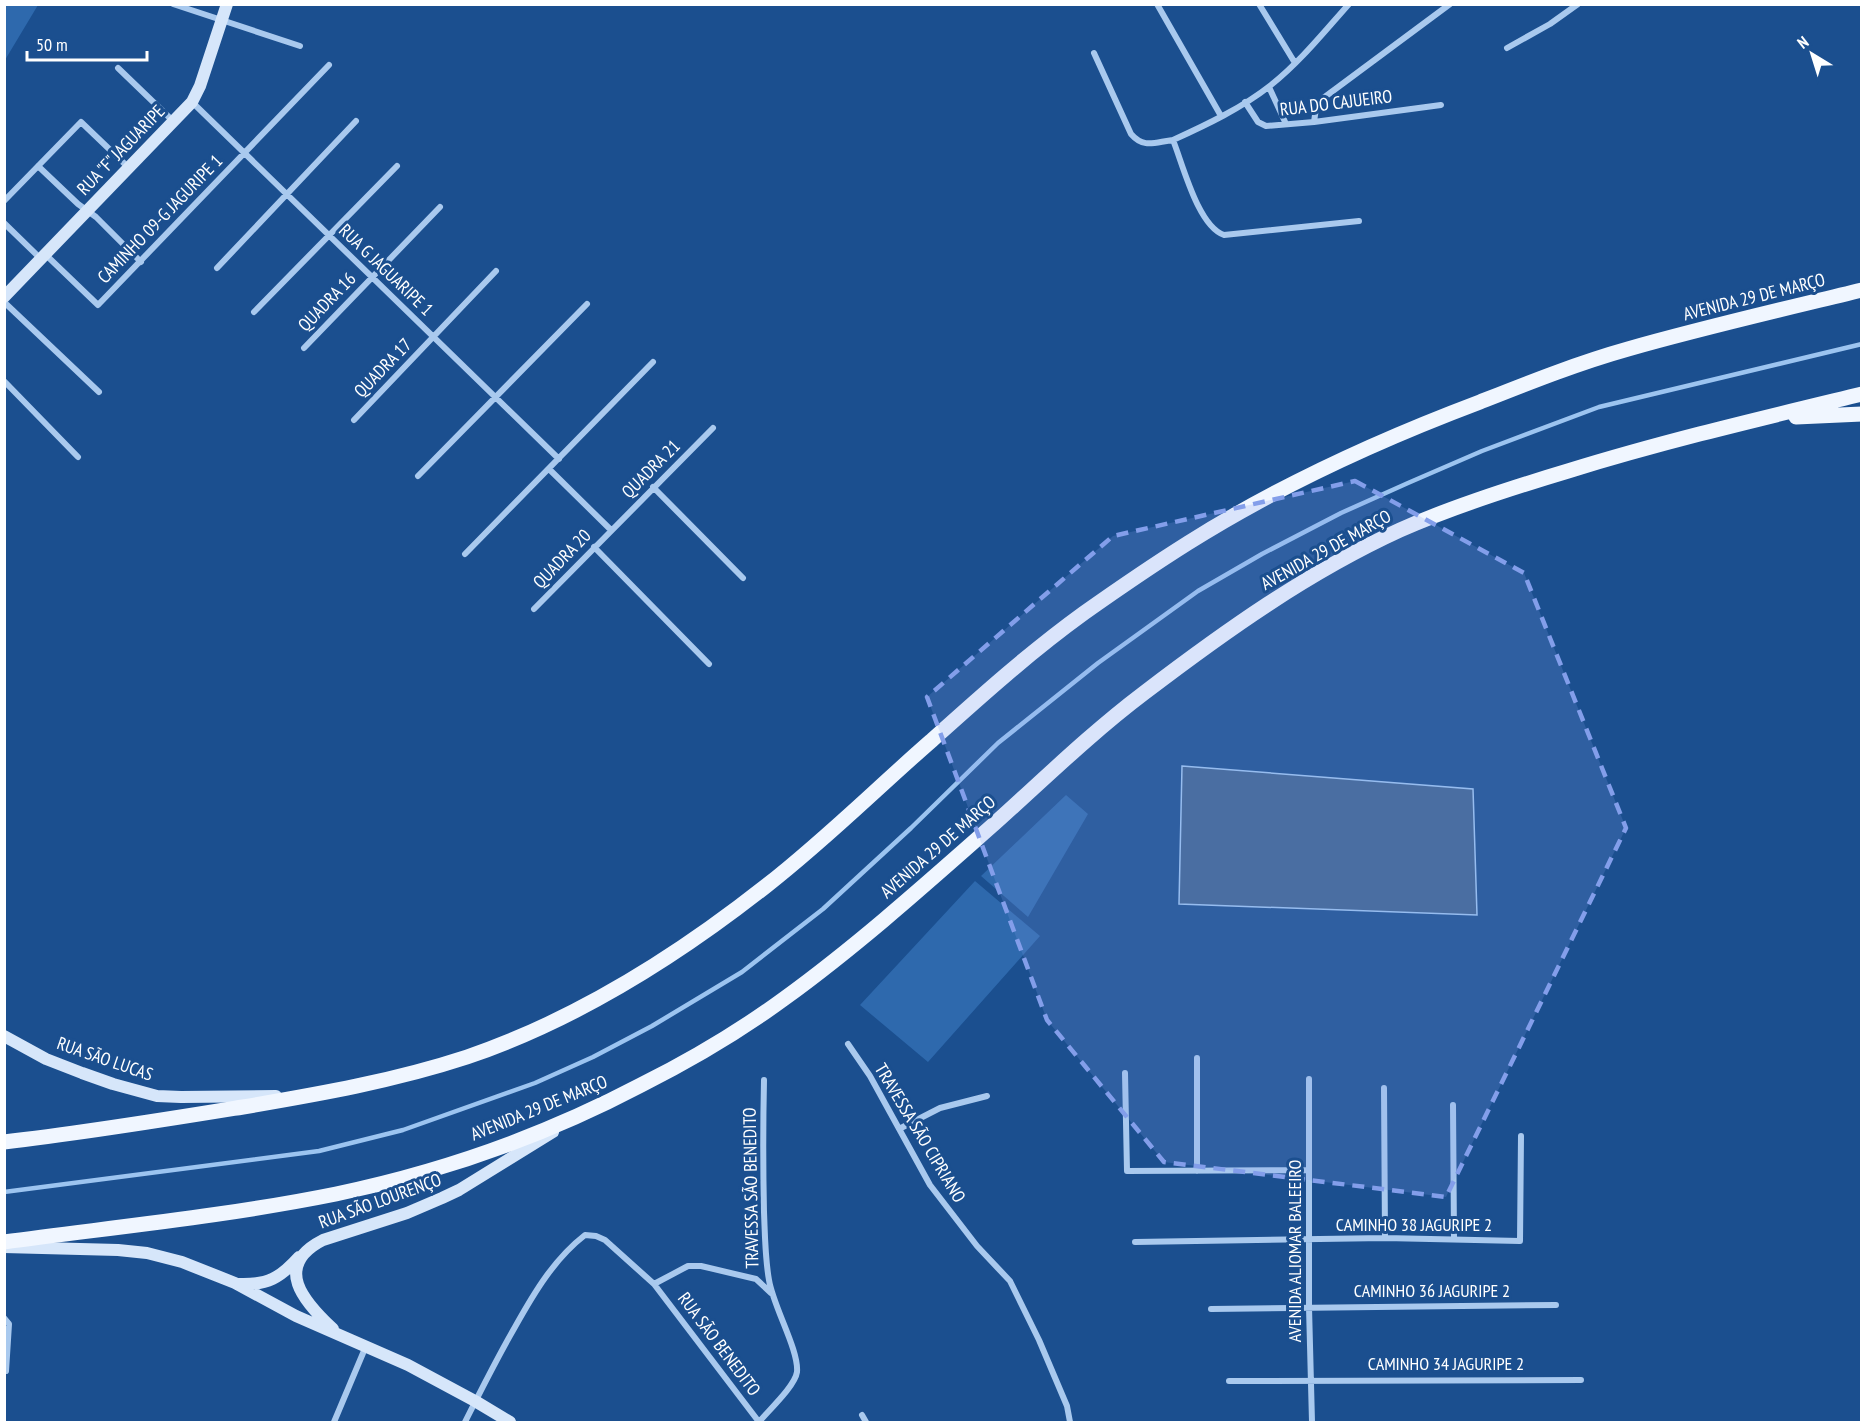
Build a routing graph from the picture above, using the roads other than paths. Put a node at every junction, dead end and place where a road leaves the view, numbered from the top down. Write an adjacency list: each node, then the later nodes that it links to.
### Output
1 (173, 4): 8 (street)
2 (227, 4): 8 (main road, RUA "F" JAGUARIPE)
3 (1157, 4): 19 (street)
4 (1259, 4): 12 (street)
5 (1349, 4): 12 (street)
6 (1450, 4): 22 (street)
7 (1578, 4): 10 (street)
8 (222, 20): 9 (street); 16 (main road, RUA "F" JAGUARIPE)
9 (300, 46)
10 (1507, 48)
11 (1094, 53): 24 (street)
12 (1295, 63): 15 (street)
13 (329, 65): 25 (street, CAMINHO 09-G JAGURIPE 1)
14 (118, 68): 20 (street)
15 (1269, 87): 17 (street); 23 (street)
16 (192, 102): 20 (main road, RUA "F" JAGUARIPE); 25 (street, RUA G JAGUARIPE 1)
17 (1245, 102): 19 (street); 23 (street, RUA DO CAJUEIRO)
18 (1441, 105): 22 (street, RUA DO CAJUEIRO)
19 (1221, 116): 24 (street)
20 (174, 121): 28 (main road, RUA "F" JAGUARIPE)
21 (356, 122): 29 (street)
22 (1314, 122): 23 (street, RUA DO CAJUEIRO)
23 (1286, 124)
24 (1173, 140): 33 (street)
25 (245, 154): 29 (street, RUA G JAGUARIPE 1); 37 (street, CAMINHO 09-G JAGURIPE 1)
26 (397, 165): 35 (street)
27 (38, 166): 28 (street); 30 (street); 32 (street)
28 (129, 168): 32 (main road, RUA "F" JAGUARIPE)
29 (287, 195): 35 (street, RUA G JAGUARIPE 1); 38 (street)
30 (4, 201)
31 (441, 207): 40 (street, QUADRA 16)
32 (88, 212): 36 (main road, RUA "F" JAGUARIPE); 37 (street)
33 (1359, 221)
34 (4, 223): 36 (street)
35 (330, 236): 40 (street, RUA G JAGUARIPE 1); 45 (street)
36 (44, 257): 37 (street, CAMINHO 09-G JAGURIPE 1); 42 (main road, RUA "F" JAGUARIPE)
37 (141, 262)
38 (217, 268)
39 (496, 272): 46 (street, QUADRA 17)
40 (372, 277): 46 (street, RUA G JAGUARIPE 1); 47 (street, QUADRA 16)
41 (1862, 290): 75 (main road, AVENIDA 29 DE MARÇO)
42 (4, 297)
43 (4, 302): 50 (street)
44 (587, 304): 52 (street)
45 (254, 312)
46 (434, 337): 52 (street, RUA G JAGUARIPE 1); 55 (street, QUADRA 17)
47 (304, 348)
48 (653, 362): 58 (street)
49 (4, 381): 57 (street)
50 (99, 392)
51 (1862, 394): 54 (main road, AVENIDA 29 DE MARÇO)
52 (496, 396): 58 (street, RUA G JAGUARIPE 1); 60 (street)
53 (1862, 414): 54 (main road)
54 (1763, 418): 78 (main road, AVENIDA 29 DE MARÇO)
55 (354, 420)
56 (712, 428): 61 (street, QUADRA 21)
57 (78, 457)
58 (559, 459): 59 (street)
59 (549, 469): 62 (street); 64 (street)
60 (418, 476)
61 (653, 487): 62 (street, QUADRA 21); 65 (street)
62 (611, 530): 63 (street, QUADRA 20)
63 (594, 547): 66 (street, QUADRA 20); 67 (street)
64 (465, 554)
65 (743, 579)
66 (534, 609)
67 (709, 664)
68 (4, 1036): 75 (main road, RUA SÃO LUCAS)
69 (848, 1044): 79 (street, TRAVESSA SÃO CIPRIANO)
70 (1197, 1058): 83 (street)
71 (1125, 1073): 83 (street)
72 (1309, 1079): 82 (street, AVENIDA ALIOMAR BALEEIRO)
73 (764, 1080): 93 (street, TRAVESSA SÃO BENEDITO)
74 (1384, 1088): 84 (street)
75 (307, 1096): 81 (main road, AVENIDA 29 DE MARÇO)
76 (987, 1096): 79 (street)
77 (1453, 1105): 85 (street)
78 (586, 1112): 87 (main road, AVENIDA 29 DE MARÇO); 90 (main road, RUA SÃO LOURENÇO)
79 (899, 1129): 111 (street, TRAVESSA SÃO CIPRIANO)
80 (1521, 1136): 85 (street, CAMINHO 38 JAGURIPE 2)
81 (4, 1142)
82 (1309, 1170): 83 (street); 86 (street, AVENIDA ALIOMAR BALEEIRO)
83 (1197, 1171)
84 (1385, 1238): 85 (street, CAMINHO 38 JAGURIPE 2); 86 (street, CAMINHO 38 JAGURIPE 2)
85 (1454, 1239)
86 (1309, 1240): 88 (street, CAMINHO 38 JAGURIPE 2); 95 (street, AVENIDA ALIOMAR BALEEIRO)
87 (4, 1242)
88 (1135, 1242)
89 (4, 1247): 91 (main road)
90 (303, 1253): 91 (main road, RUA SÃO LOURENÇO); 98 (main road)
91 (235, 1283): 98 (main road)
92 (654, 1284): 93 (street); 104 (street, RUA SÃO BENEDITO); 109 (street, RUA SÃO BENEDITO)
93 (771, 1293): 109 (street, TRAVESSA SÃO BENEDITO)
94 (1556, 1305): 95 (street, CAMINHO 36 JAGURIPE 2)
95 (1309, 1307): 96 (street, CAMINHO 36 JAGURIPE 2); 101 (street, AVENIDA ALIOMAR BALEEIRO)
96 (1211, 1309)
97 (4, 1318): 100 (street)
98 (341, 1336): 99 (main road)
99 (366, 1346): 104 (main road); 106 (street)
100 (6, 1371)
101 (1311, 1379): 102 (street, CAMINHO 34 JAGURIPE 2); 103 (street, CAMINHO 34 JAGURIPE 2); 112 (street, AVENIDA ALIOMAR BALEEIRO)
102 (1581, 1380)
103 (1229, 1381)
104 (476, 1401): 107 (street); 108 (main road)
105 (862, 1416): 110 (street)
106 (334, 1422)
107 (465, 1422)
108 (510, 1422)
109 (759, 1422)
110 (866, 1422)
111 (1070, 1422)
112 (1312, 1422)

